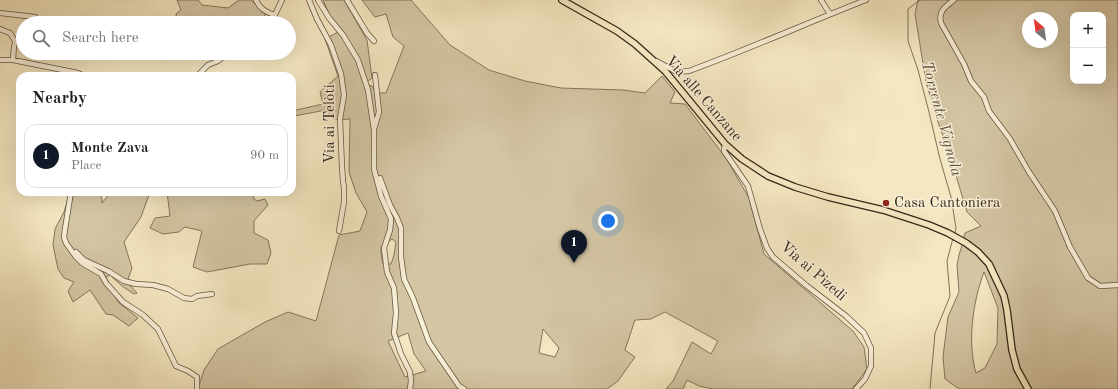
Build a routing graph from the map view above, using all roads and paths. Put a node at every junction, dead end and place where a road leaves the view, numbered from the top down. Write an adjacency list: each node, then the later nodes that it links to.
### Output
1 (256, 0): 12 (street)
2 (282, 0): 12 (street)
3 (309, 0): 28 (street, Via ai Telòti)
4 (318, 0): 24 (street)
5 (347, 0): 16 (street)
6 (562, 0): 17 (main road, Via alle Canzane)
7 (821, 0): 11 (street)
8 (866, 0): 11 (street)
9 (954, 0): 30 (street)
10 (0, 13): 13 (street)
11 (830, 14): 17 (street)
12 (274, 15)
13 (26, 16)
14 (0, 29): 15 (street)
15 (15, 41): 19 (street)
16 (374, 41)
17 (650, 57): 25 (main road, Via alle Canzane)
18 (0, 60): 19 (street)
19 (13, 60): 21 (street)
20 (219, 60): 22 (street)
21 (73, 72)
22 (201, 72)
23 (375, 76): 24 (street)
24 (374, 130): 26 (street)
25 (724, 144): 35 (street, Via ai Pizedi); 36 (main road, Via alle Canzane)
26 (376, 174): 33 (street); 34 (street)
27 (70, 196): 29 (street)
28 (339, 231)
29 (71, 250): 31 (street); 32 (street)
30 (1118, 285)
31 (212, 294)
32 (197, 389)
33 (410, 389)
34 (464, 389)
35 (856, 389)
36 (1028, 389)

